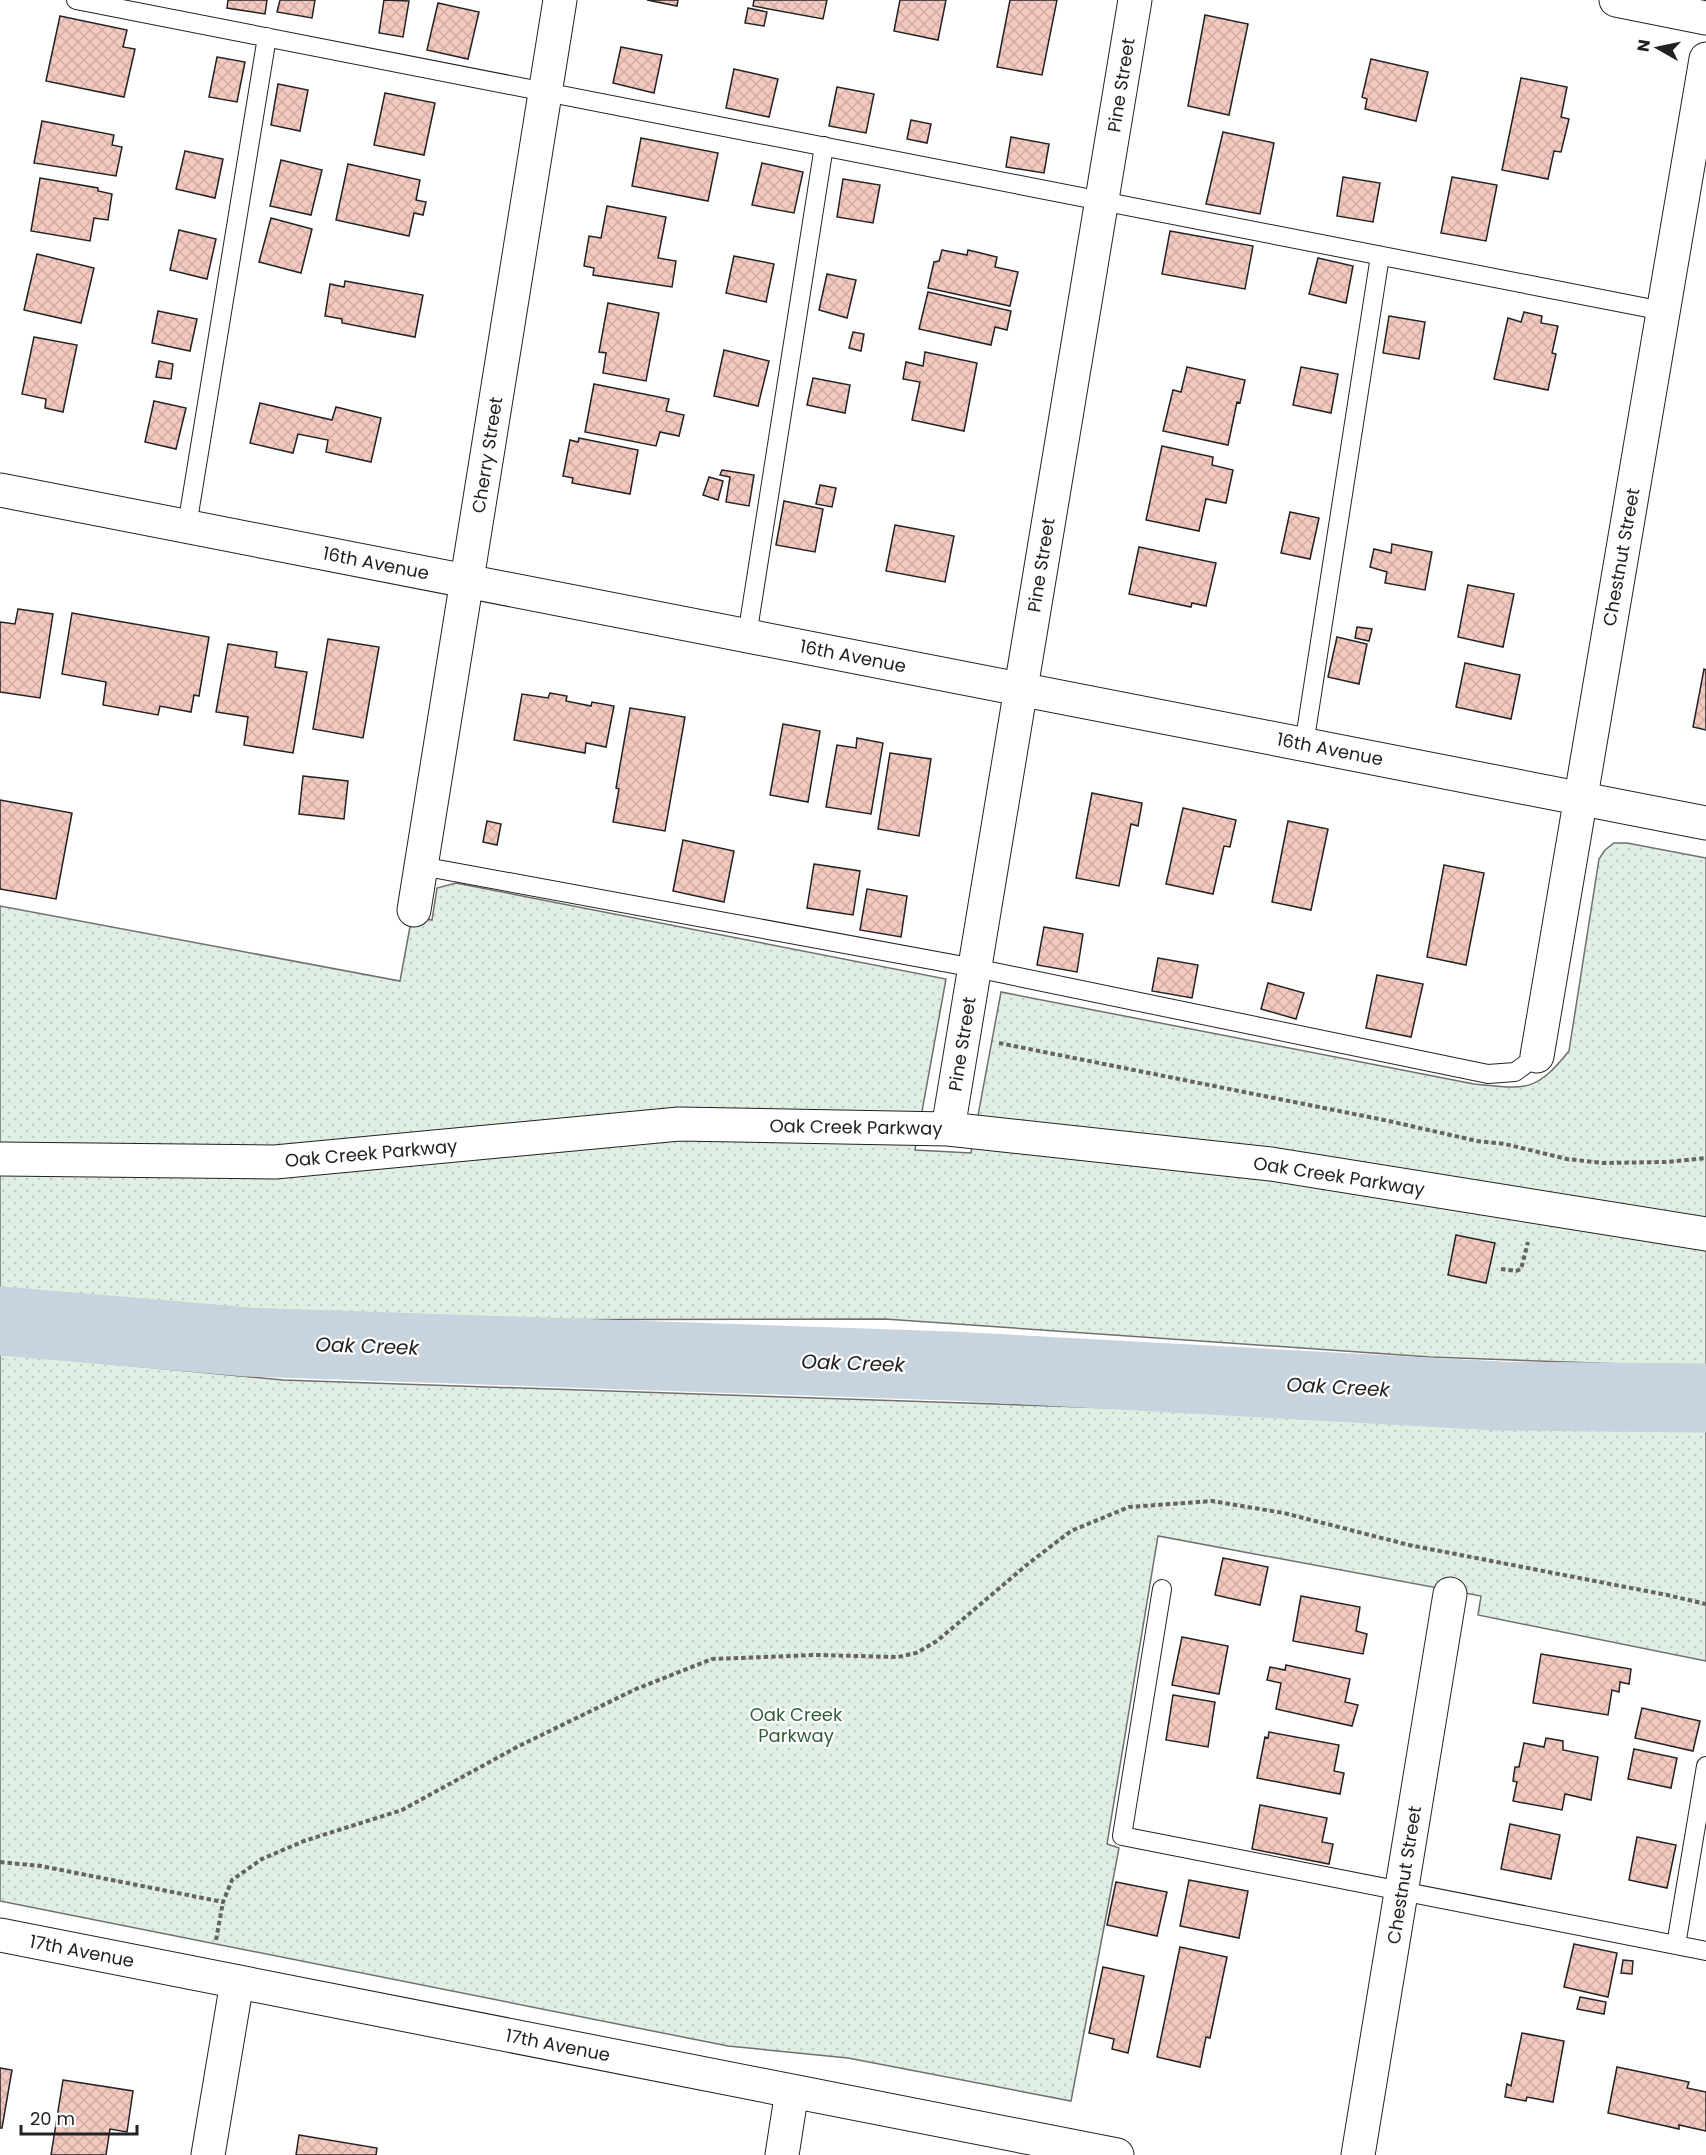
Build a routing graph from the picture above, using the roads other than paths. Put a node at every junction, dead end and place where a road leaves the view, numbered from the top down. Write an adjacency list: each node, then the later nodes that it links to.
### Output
1 (76, 0): 6 (lane)
2 (560, 0): 8 (street, Cherry Street)
3 (1135, 0): 10 (street, Pine Street)
4 (1616, 0): 5 (street)
5 (1706, 18)
6 (267, 38): 8 (lane); 14 (lane)
7 (1706, 59): 12 (street, Chestnut Street)
8 (545, 92): 9 (lane); 15 (street, Cherry Street)
9 (824, 146): 10 (lane); 16 (lane)
10 (1101, 201): 11 (lane); 17 (street, Pine Street)
11 (1380, 256): 12 (lane); 18 (lane)
12 (1663, 311): 19 (street, Chestnut Street)
13 (0, 490): 14 (street, 16th Avenue)
14 (187, 526): 15 (street, 16th Avenue)
15 (467, 581): 16 (street, 16th Avenue); 21 (street, Cherry Street)
16 (747, 636): 17 (street, 16th Avenue)
17 (1021, 689): 18 (street, 16th Avenue); 23 (street, Pine Street)
18 (1304, 744): 19 (street, 16th Avenue)
19 (1580, 798): 20 (street, 16th Avenue); 24 (street, Chestnut Street)
20 (1706, 823)
21 (421, 866): 22 (street, Cherry Street); 23 (lane)
22 (414, 910)
23 (975, 968): 24 (lane); 25 (street, Pine Street)
24 (1537, 1056)
25 (948, 1129): 26 (street, Oak Creek Parkway); 27 (street, Oak Creek Parkway)
26 (0, 1159)
27 (1706, 1234)
28 (1162, 1589): 31 (lane)
29 (1450, 1594): 31 (street, Chestnut Street)
30 (1706, 1766): 33 (lane)
31 (1401, 1891): 33 (lane); 40 (street, Chestnut Street)
32 (0, 1935): 35 (street, 17th Avenue)
33 (1676, 1945): 34 (lane)
34 (1706, 1951)
35 (237, 1982): 36 (street, 17th Avenue); 37 (street)
36 (792, 2091): 38 (street); 39 (street, 17th Avenue)
37 (208, 2155)
38 (782, 2155)
39 (1117, 2155)
40 (1358, 2155)

